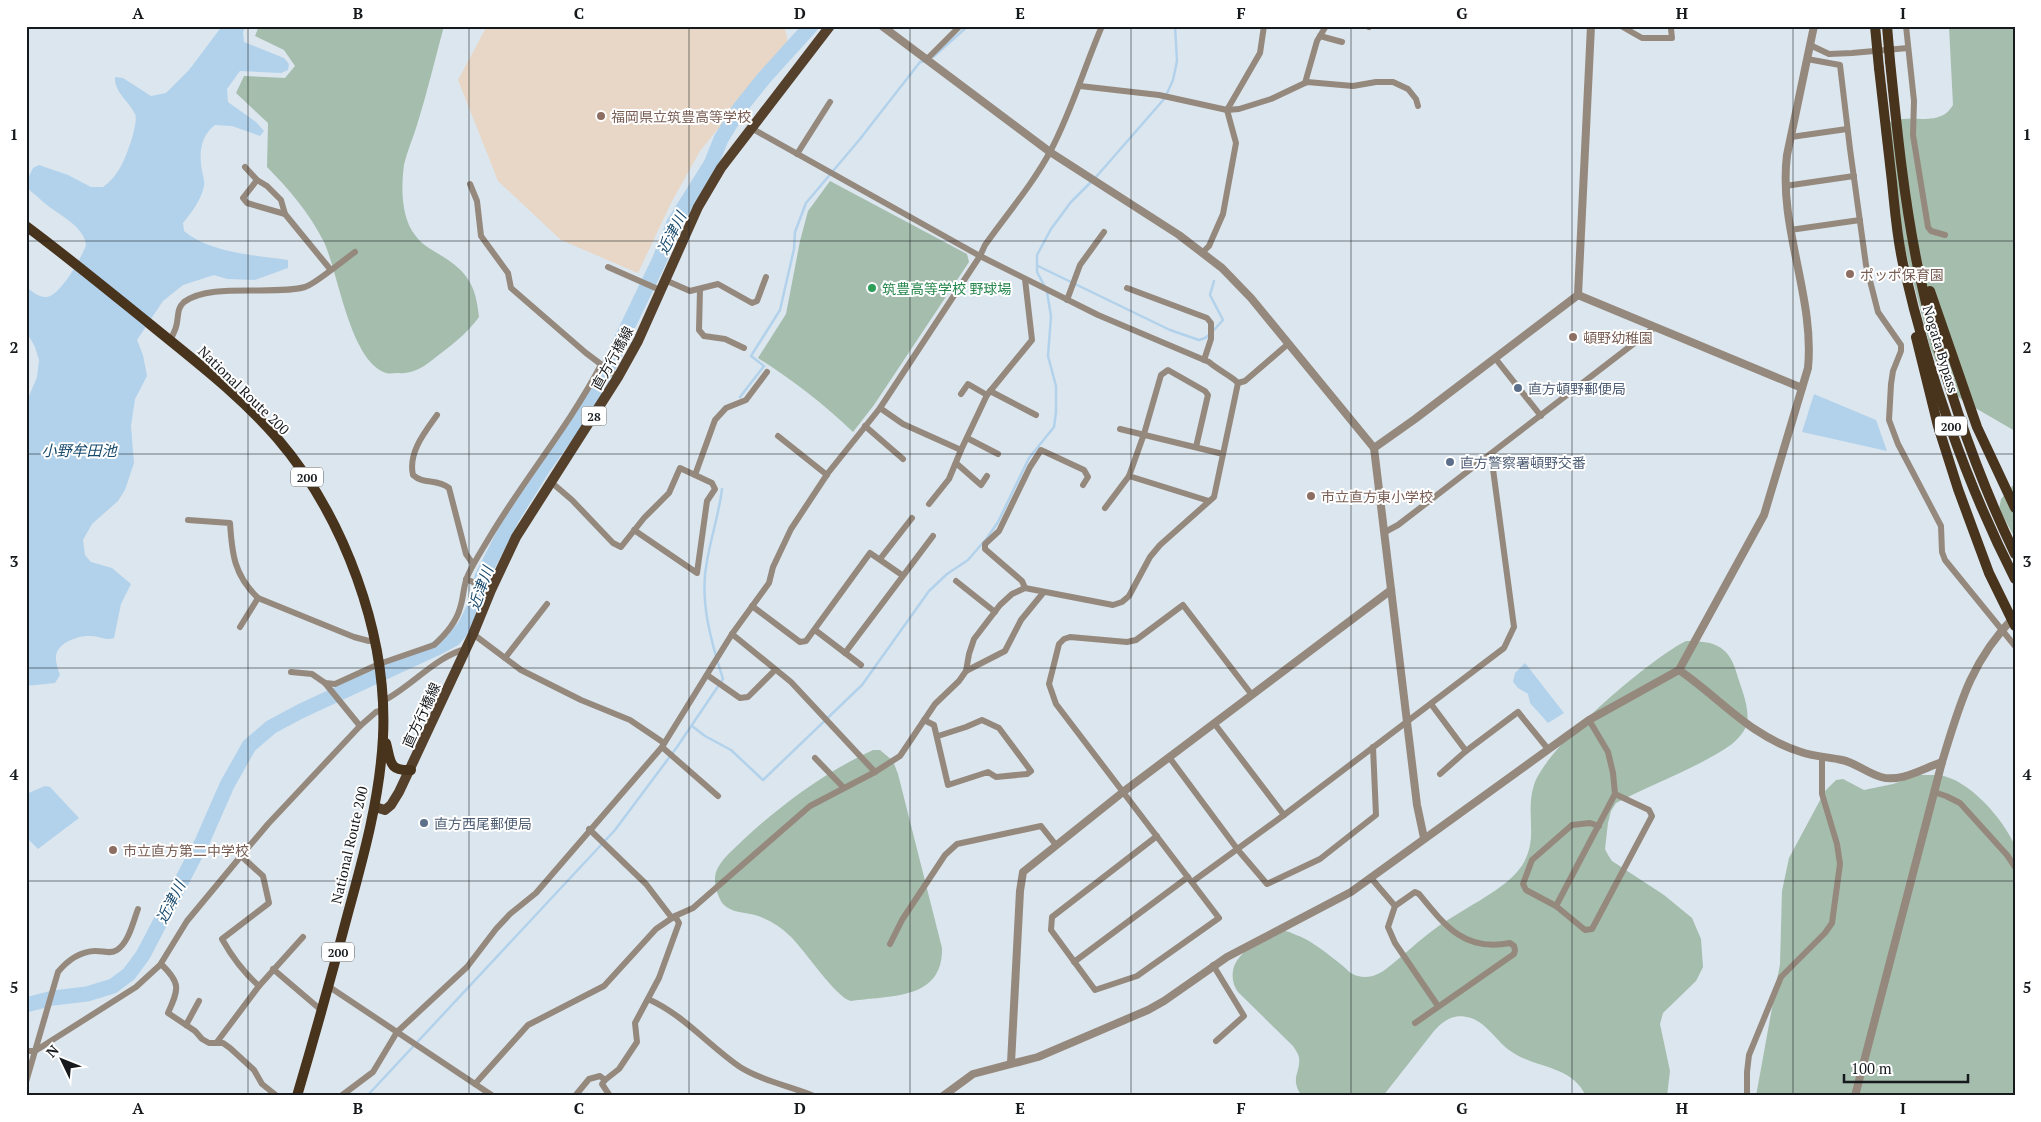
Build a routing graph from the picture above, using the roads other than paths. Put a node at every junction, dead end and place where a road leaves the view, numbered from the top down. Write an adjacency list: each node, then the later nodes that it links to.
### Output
1 (830, 26): 25 (main road, 直方行橋線 / 28)
2 (882, 26): 18 (street)
3 (960, 26): 18 (street)
4 (1102, 26): 21 (street)
5 (1264, 26): 24 (street)
6 (1326, 26): 14 (street)
7 (1591, 26): 54 (street)
8 (1621, 26): 13 (street)
9 (1814, 26): 16 (street)
10 (1875, 26): 45 (highway, Nogata Bypass / 200, bridge)
11 (1887, 26): 46 (highway, Nogata Bypass / 200, bridge)
12 (1906, 26): 17 (street)
13 (1672, 29)
14 (1320, 36): 15 (street); 20 (street)
15 (1342, 42)
16 (1810, 45): 17 (street); 19 (street)
17 (1908, 48): 40 (street)
18 (927, 58): 28 (street)
19 (1807, 59): 26 (street); 27 (street)
20 (1305, 83): 23 (street); 24 (street)
21 (1080, 86): 24 (street); 28 (street)
22 (830, 102): 29 (street)
23 (1418, 106)
24 (1227, 110): 42 (street)
25 (752, 128): 29 (street); 50 (main road, 直方行橋線 / 28)
26 (1847, 129): 27 (street); 31 (street)
27 (1790, 137): 34 (street)
28 (1050, 152): 42 (street); 43 (street)
29 (798, 154): 43 (street)
30 (244, 167): 32 (street)
31 (1854, 176): 34 (street); 36 (street)
32 (257, 180): 35 (street); 35 (street)
33 (470, 184): 62 (street)
34 (1784, 186): 38 (street)
35 (285, 214): 47 (street)
36 (1860, 220): 38 (street); 118 (street)
37 (26, 226): 57 (highway, National Route 200 / 200)
38 (1790, 230): 66 (street)
39 (1104, 232): 55 (street)
40 (1945, 235)
41 (355, 252): 47 (street)
42 (1203, 252): 58 (street)
43 (980, 256): 49 (street); 69 (street)
44 (608, 267): 53 (street)
45 (1903, 267): 106 (highway, Nogata Bypass / 200); 116 (highway)
46 (1918, 268): 95 (highway); 101 (highway, Nogata Bypass / 200)
47 (330, 269): 57 (street)
48 (766, 277): 52 (street)
49 (1025, 279): 55 (street); 67 (street)
50 (665, 280): 52 (street); 53 (main road, 直方行橋線 / 28)
51 (1127, 288): 61 (street)
52 (700, 289): 59 (street)
53 (660, 290): 64 (main road, 直方行橋線 / 28)
54 (1578, 295): 56 (street); 60 (street)
55 (1067, 300): 61 (street)
56 (1654, 328): 66 (street); 72 (street)
57 (167, 338): 122 (highway, National Route 200 / 200)
58 (1288, 344): 65 (street); 79 (street)
59 (744, 348)
60 (1495, 358): 72 (street); 79 (street)
61 (1204, 360): 65 (street)
62 (602, 365): 64 (street); 103 (street)
63 (767, 372): 86 (street)
64 (618, 377): 90 (main road, 直方行橋線 / 28)
65 (1238, 383): 82 (street)
66 (1802, 388): 130 (street)
67 (988, 393): 68 (street); 70 (street); 77 (street)
68 (961, 394)
69 (880, 408): 73 (street); 80 (street)
70 (1036, 415)
71 (437, 416): 103 (street)
72 (1541, 416): 83 (street)
73 (865, 426): 84 (street); 87 (street)
74 (1120, 429): 75 (street)
75 (1144, 434): 78 (street); 78 (street); 89 (street)
76 (778, 436): 87 (street)
77 (967, 438): 80 (street); 81 (street)
78 (1196, 448): 82 (street)
79 (1374, 448): 99 (street)
80 (961, 450): 85 (street)
81 (998, 454)
82 (1223, 454): 92 (street)
83 (1491, 454): 99 (street); 137 (street)
84 (903, 459)
85 (956, 463): 88 (street); 93 (street)
86 (695, 475): 98 (street); 98 (street)
87 (827, 475): 114 (street)
88 (987, 476)
89 (1130, 476): 92 (street); 94 (street)
90 (552, 482): 98 (street); 108 (main road, 直方行橋線 / 28)
91 (1083, 485): 109 (street)
92 (1209, 502): 111 (street)
93 (929, 504)
94 (1105, 508)
95 (2015, 508)
96 (912, 518): 102 (street)
97 (188, 520): 112 (street)
98 (634, 530)
99 (1384, 532): 110 (street)
100 (933, 536): 104 (street)
101 (2015, 554)
102 (880, 559): 104 (street); 119 (street)
103 (473, 564): 105 (street)
104 (902, 576): 125 (street)
105 (468, 579): 108 (street); 127 (street)
106 (2015, 579)
107 (956, 581): 115 (street)
108 (488, 588): 120 (main road, 直方行橋線 / 28)
109 (1025, 588): 111 (street); 115 (street)
110 (1391, 590): 135 (street); 140 (street)
111 (1043, 593): 131 (street)
112 (258, 598): 117 (street); 122 (street)
113 (547, 604): 126 (street)
114 (752, 606): 119 (street); 121 (street)
115 (995, 612): 131 (street)
116 (2013, 621): 118 (street)
117 (240, 627)
118 (2002, 629): 123 (street); 152 (street)
119 (815, 630): 125 (street)
120 (473, 634): 124 (main road, 直方行橋線 / 28); 126 (street)
121 (732, 634): 129 (street); 133 (street)
122 (374, 638): 127 (highway, National Route 200 / 200)
123 (2015, 646)
124 (466, 649): 136 (street); 153 (main road, 直方行橋線 / 28)
125 (845, 653): 128 (street)
126 (506, 658): 145 (street)
127 (380, 664): 134 (street); 136 (highway, National Route 200 / 200)
128 (862, 665)
129 (775, 670): 133 (street); 154 (street)
130 (1679, 670): 139 (street); 150 (street)
131 (966, 671): 138 (street)
132 (291, 672): 134 (street)
133 (707, 675): 145 (street)
134 (327, 686): 142 (street)
135 (1252, 695): 141 (street); 157 (street)
136 (383, 701): 142 (street); 143 (highway, National Route 200 / 200)
137 (1431, 704): 140 (street); 148 (street)
138 (924, 720): 144 (street); 154 (street)
139 (1589, 720): 147 (street); 159 (street)
140 (1406, 721): 146 (street); 166 (street)
141 (1214, 723): 149 (street); 162 (street)
142 (360, 726): 169 (street)
143 (383, 735): 153 (highway); 161 (highway, National Route 200 / 200)
144 (938, 736): 144 (street)
145 (663, 745): 160 (street); 164 (street)
146 (1373, 747): 162 (street); 168 (street)
147 (1548, 749): 148 (street); 166 (street)
148 (1466, 751): 155 (street)
149 (1169, 757): 157 (street); 168 (street)
150 (1822, 757): 152 (street); 208 (street)
151 (815, 758): 156 (street)
152 (1942, 762): 158 (street)
153 (411, 770): 161 (main road, 直方行橋線 / 28)
154 (875, 772): 156 (street)
155 (1440, 774)
156 (843, 787): 176 (street)
157 (1123, 792): 165 (street); 167 (street)
158 (1934, 792): 170 (street); 209 (street)
159 (1615, 794): 163 (street); 174 (street)
160 (718, 796)
161 (375, 807): 184 (highway, National Route 200 / 200)
162 (1284, 815): 168 (street)
163 (1599, 826): 174 (street); 174 (street)
164 (589, 829): 176 (street); 191 (street)
165 (1157, 836): 172 (street); 179 (street)
166 (1424, 838): 171 (street)
167 (1056, 845): 178 (street); 196 (street)
168 (1238, 850): 172 (street)
169 (241, 856): 180 (street); 183 (street)
170 (2015, 867)
171 (1371, 878): 173 (street); 181 (street)
172 (1190, 879): 179 (street); 179 (street)
173 (1395, 906): 187 (street); 187 (street)
174 (1556, 906)
175 (138, 909): 195 (street)
176 (674, 917): 185 (street); 199 (street)
177 (303, 938): 182 (street)
178 (890, 944)
179 (1074, 962)
180 (161, 964): 190 (street); 195 (street)
181 (1213, 965): 192 (street); 196 (street)
182 (273, 969): 183 (street); 188 (street)
183 (259, 986): 193 (street)
184 (328, 986): 188 (highway, National Route 200 / 200); 191 (street)
185 (648, 999): 197 (street); 206 (street)
186 (198, 1001): 190 (street)
187 (1438, 1006): 189 (street)
188 (321, 1010): 201 (highway, National Route 200 / 200)
189 (1415, 1023)
190 (186, 1025): 193 (street)
191 (397, 1032): 199 (street); 202 (street)
192 (1216, 1041)
193 (217, 1042): 200 (street)
194 (26, 1051): 195 (street)
195 (35, 1052): 198 (street)
196 (1011, 1063): 207 (street)
197 (605, 1080): 204 (street); 205 (street)
198 (26, 1082)
199 (475, 1084): 203 (street)
200 (277, 1096)
201 (297, 1096)
202 (341, 1096)
203 (493, 1096)
204 (575, 1096)
205 (610, 1096)
206 (814, 1096)
207 (943, 1096)
208 (1747, 1096)
209 (1855, 1096)

